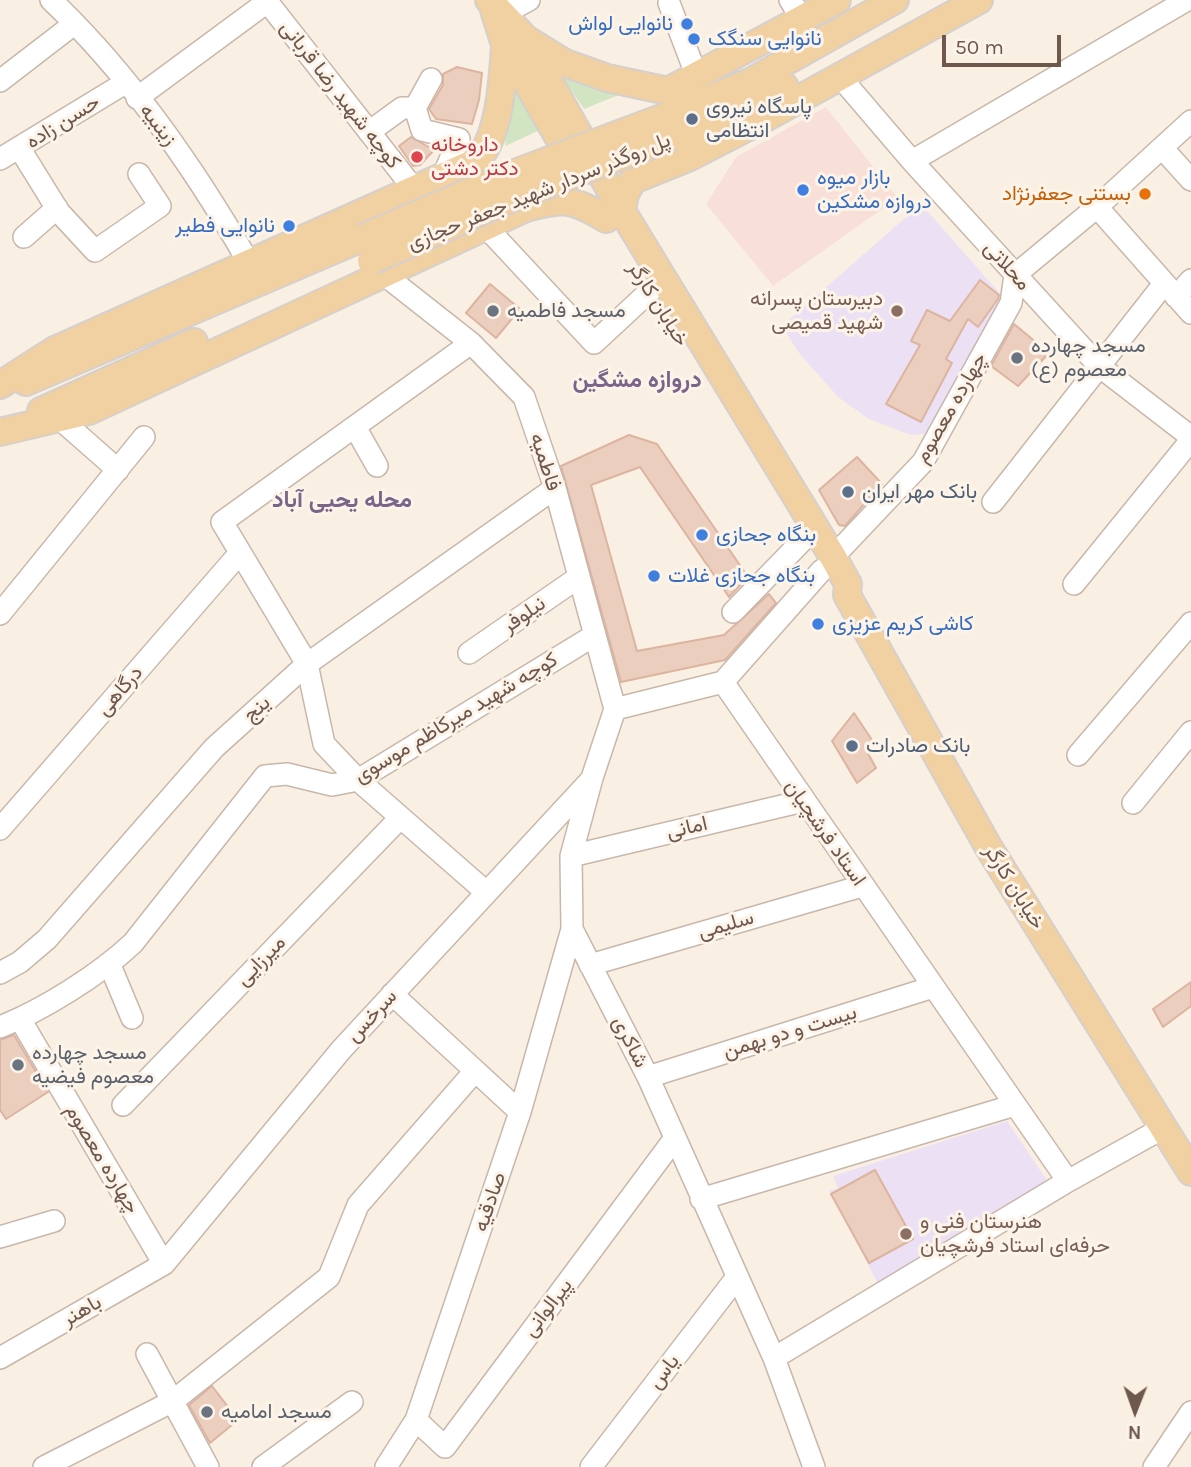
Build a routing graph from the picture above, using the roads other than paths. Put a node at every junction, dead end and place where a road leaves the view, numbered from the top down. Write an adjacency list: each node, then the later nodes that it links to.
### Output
1 (529, 0): 10 (street)
2 (837, 0): 11 (main road)
3 (895, 0): 20 (main road, پل روگذر سردار شهید جعفر حجازی)
4 (945, 0): 20 (main road, پل روگذر سردار شهید جعفر حجازی)
5 (979, 0): 15 (main road)
6 (1187, 0): 27 (street)
7 (267, 1): 18 (street, حسن زاده); 22 (street, کوچه شهید رضا قربانی)
8 (59, 2): 12 (street, زینبیه)
9 (669, 3): 14 (street)
10 (494, 7): 13 (main road)
11 (796, 10): 14 (main road)
12 (74, 24): 17 (street); 18 (street, زینبیه)
13 (515, 41): 20 (main road); 29 (main road); 34 (main road)
14 (697, 77): 20 (main road)
15 (841, 78): 25 (main road); 27 (street, محلاتی)
16 (431, 79): 19 (street)
17 (0, 81)
18 (131, 91): 23 (street, حسن زاده); 38 (street, زینبیه)
19 (415, 108): 22 (street); 29 (street)
20 (669, 114): 25 (main road); 37 (main road, پل روگذر سردار شهید جعفر حجازی, bridge)
21 (1191, 121): 24 (street)
22 (369, 132): 31 (street, کوچه شهید رضا قربانی)
23 (20, 149): 26 (street, حسن زاده); 33 (street)
24 (1163, 149): 30 (street); 32 (street)
25 (690, 156): 34 (main road)
26 (0, 159)
27 (912, 162): 39 (street, محلاتی)
28 (139, 174): 33 (street)
29 (443, 176): 31 (main road)
30 (1191, 180)
31 (414, 189): 37 (main road)
32 (1097, 206): 39 (street); 42 (street)
33 (57, 208): 36 (street)
34 (614, 215): 35 (main road); 41 (main road, خیابان کارگر); 59 (main road, خیابان کارگر)
35 (485, 226): 37 (main road); 41 (street)
36 (24, 237)
37 (367, 247): 38 (main road); 44 (street, فاطمیه); 47 (main road, پل روگذر سردار شهید جعفر حجازی); 48 (main road); 50 (main road, پل روگذر سردار شهید جعفر حجازی)
38 (249, 263): 46 (main road)
39 (1015, 275): 45 (street, محلاتی); 59 (street, چهارده معصوم)
40 (1191, 280): 42 (street)
41 (650, 291): 57 (main road, خیابان کارگر)
42 (1169, 291): 43 (street); 45 (street)
43 (1191, 313)
44 (471, 343): 49 (street); 55 (street, فاطمیه)
45 (1099, 366): 52 (street, محلاتی); 56 (street)
46 (0, 385)
47 (0, 392)
48 (60, 419): 50 (main road); 54 (street)
49 (355, 427): 53 (street); 58 (street)
50 (0, 430)
51 (144, 438): 54 (street)
52 (1191, 438): 61 (street)
53 (377, 466)
54 (118, 470): 63 (street)
55 (555, 488): 60 (street, فاطمیه); 67 (street, ینج)
56 (993, 502)
57 (804, 539): 59 (main road, خیابان کارگر); 62 (street)
58 (239, 554): 67 (street); 77 (street, درگاهی)
59 (827, 563): 68 (street); 94 (main road, خیابان کارگر)
60 (579, 576): 65 (street, فاطمیه); 66 (street, نیلوفر)
61 (1074, 584)
62 (733, 612)
63 (0, 614)
64 (1191, 623): 71 (street)
65 (595, 635): 69 (street, فاطمیه); 73 (street, کوچه شهید میرکاظم موسوی)
66 (469, 653)
67 (307, 664): 73 (street); 84 (street, ینج)
68 (723, 682): 69 (street); 74 (street, استاد فرشچیان)
69 (615, 709): 72 (street, شاکری)
70 (1191, 732): 75 (street)
71 (1078, 755)
72 (592, 778): 78 (street, شاکری); 80 (street, سرخس)
73 (358, 780): 76 (street); 82 (street, کوچه شهید میرکاظم موسوی)
74 (803, 801): 78 (street, امانی); 79 (street, استاد فرشچیان)
75 (1133, 803)
76 (400, 818): 80 (street); 91 (street, میرزایی)
77 (0, 829)
78 (571, 856): 81 (street, شاکری)
79 (862, 886): 83 (street, سلیمی); 85 (street, استاد فرشچیان)
80 (486, 892): 86 (street, سرخس)
81 (572, 929): 83 (street, شاکری); 93 (street, صادقیه)
82 (109, 963): 87 (street); 88 (street, کوچه شهید میرکاظم موسوی)
83 (590, 965): 90 (street, شاکری)
84 (0, 973)
85 (933, 987): 90 (street, بیست و دو بهمن); 92 (street, استاد فرشچیان)
86 (391, 994): 89 (street); 101 (street, سرخس)
87 (132, 1018)
88 (10, 1023): 101 (street, چهارده معصوم)
89 (475, 1071): 93 (street); 106 (street)
90 (648, 1077): 95 (street, شاکری)
91 (122, 1105)
92 (1015, 1105): 97 (street, استاد فرشچیان); 98 (street)
93 (520, 1112): 109 (street, صادقیه)
94 (1163, 1128): 96 (main road, خیابان کارگر); 97 (street)
95 (675, 1138): 98 (street, شاکری); 109 (street, پیرالوانی)
96 (1191, 1172)
97 (1068, 1181): 105 (street)
98 (701, 1199): 102 (street, شاکری)
99 (54, 1221): 100 (street)
100 (0, 1237)
101 (164, 1264): 104 (street, باهنر)
102 (737, 1277): 105 (street, شاکری); 114 (street, یاس)
103 (148, 1354): 106 (street)
104 (0, 1358)
105 (774, 1358): 115 (street, شاکری)
106 (173, 1401): 110 (street); 111 (street)
107 (352, 1402): 112 (street)
108 (1191, 1412): 116 (street)
109 (416, 1420): 113 (street, صادقیه)
110 (44, 1467)
111 (208, 1467)
112 (262, 1467)
113 (386, 1467)
114 (591, 1467)
115 (814, 1467)
116 (1154, 1467)

